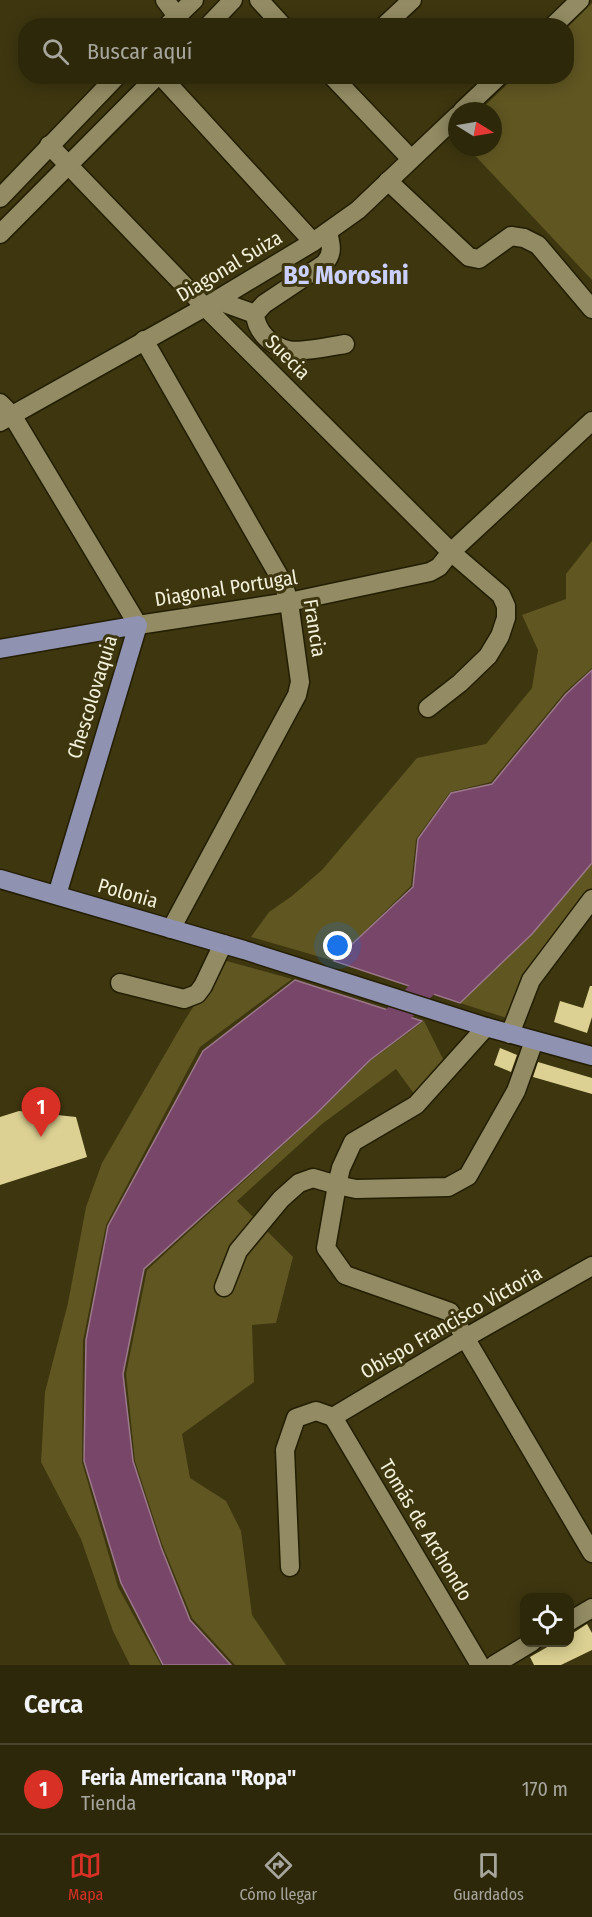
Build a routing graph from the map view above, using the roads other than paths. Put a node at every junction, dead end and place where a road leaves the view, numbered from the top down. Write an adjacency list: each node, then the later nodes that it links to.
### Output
1 (165, 0): 7 (street)
2 (194, 0): 8 (street)
3 (233, 0): 9 (street)
4 (259, 0): 10 (street)
5 (412, 0): 11 (street)
6 (580, 0): 12 (street)
7 (171, 18)
8 (175, 18)
9 (216, 18)
10 (276, 18)
11 (393, 18)
12 (561, 18)
13 (109, 84): 20 (street)
14 (151, 84): 22 (street)
15 (167, 84): 26 (street)
16 (340, 84): 21 (street)
17 (491, 84): 18 (street)
18 (472, 102)
19 (448, 124): 21 (street, Diagonal Suiza)
20 (49, 145): 22 (street, Suecia); 24 (street)
21 (411, 159): 23 (street, Diagonal Suiza)
22 (68, 165): 25 (street); 27 (street, Suecia)
23 (388, 181): 26 (street, Diagonal Suiza); 28 (street)
24 (0, 198)
25 (0, 234)
26 (320, 237): 27 (street, Diagonal Suiza); 29 (street)
27 (210, 304): 29 (street); 30 (street, Diagonal Suiza); 34 (street, Suecia)
28 (592, 309)
29 (255, 314): 31 (street)
30 (144, 340): 32 (street, Diagonal Suiza); 35 (street, Francia)
31 (345, 344)
32 (4, 413): 36 (street, Chescolovaquia)
33 (592, 421): 34 (street, Diagonal Portugal)
34 (451, 552): 35 (street, Diagonal Portugal); 38 (street, Suecia)
35 (289, 602): 36 (street, Diagonal Portugal); 42 (street, Francia)
36 (138, 625): 37 (main road, Diagonal Portugal); 40 (main road, Chescolovaquia)
37 (0, 649)
38 (428, 708)
39 (0, 879): 40 (main road, Polonia)
40 (57, 896): 42 (main road, Polonia)
41 (592, 899): 46 (street)
42 (171, 929): 43 (main road, Polonia)
43 (223, 944): 44 (street); 45 (main road, Polonia)
44 (120, 983)
45 (486, 1027): 46 (main road, Polonia); 49 (street)
46 (510, 1034): 47 (main road, Polonia)
47 (534, 1041): 48 (main road, Polonia); 49 (street)
48 (592, 1056)
49 (337, 1185): 51 (street); 52 (street)
50 (592, 1266): 52 (street, Obispo Francisco Victoria)
51 (224, 1287)
52 (465, 1338): 53 (street, Obispo Francisco Victoria); 54 (street)
53 (333, 1417): 55 (street); 59 (street, Tomás de Archondo)
54 (592, 1553)
55 (290, 1567)
56 (592, 1608): 57 (street)
57 (574, 1619)
58 (524, 1647): 60 (street)
59 (480, 1665)
60 (494, 1665)

